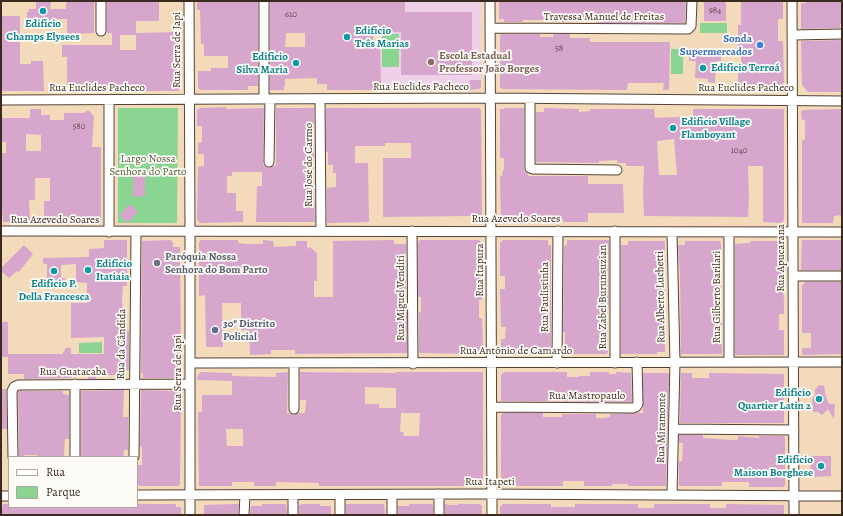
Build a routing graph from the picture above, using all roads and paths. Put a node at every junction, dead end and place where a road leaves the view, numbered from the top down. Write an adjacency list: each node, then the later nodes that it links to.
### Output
1 (101, 1): 8 (street)
2 (189, 1): 17 (street, Rua Serra de Japi)
3 (264, 1): 12 (street)
4 (490, 1): 7 (street, Rua Itapura)
5 (692, 1): 7 (street, Travessa Manuel de Freitas)
6 (792, 1): 10 (street, Rua Apucarana)
7 (490, 28): 11 (street, Rua Itapura)
8 (101, 31)
9 (842, 34): 10 (street)
10 (793, 35): 18 (street, Rua Apucarana)
11 (491, 98): 13 (street, Rua Euclides Pacheco); 14 (street, Rua Euclides Pacheco); 25 (street, Rua Itapura)
12 (267, 99): 13 (street, Rua Euclides Pacheco); 17 (street, Rua Euclides Pacheco); 20 (street)
13 (320, 99): 23 (street, Rua José do Carmo)
14 (530, 99): 18 (street, Rua Euclides Pacheco); 21 (street)
15 (1, 100): 16 (street, Rua Euclides Pacheco)
16 (109, 100): 17 (street, Rua Euclides Pacheco); 29 (street)
17 (189, 100): 22 (street)
18 (792, 100): 19 (street, Rua Euclides Pacheco); 33 (street, Rua Apucarana)
19 (842, 101)
20 (269, 162)
21 (617, 170)
22 (190, 231): 23 (street, Rua Azevedo Soares); 30 (street); 42 (street, Rua Serra de Japi)
23 (321, 231): 24 (street, Rua Azevedo Soares)
24 (412, 231): 25 (street, Rua Azevedo Soares); 47 (street, Rua Miguel Venditi)
25 (492, 231): 26 (street, Rua Azevedo Soares); 44 (street, Rua Itapura)
26 (558, 231): 27 (street, Rua Azevedo Soares); 45 (street, Rua Paulistinha)
27 (615, 231): 31 (street, Rua Azevedo Soares); 46 (street, Rua Zabel Burunsuzian)
28 (1, 232): 29 (street, Rua Azevedo Soares)
29 (109, 232): 30 (street)
30 (136, 232): 49 (street, Rua da Cândida)
31 (672, 232): 32 (street, Rua Azevedo Soares); 38 (street, Rua Alberto Luchetti)
32 (729, 232): 33 (street, Rua Azevedo Soares); 39 (street, Rua Gilberto Barilari)
33 (794, 232): 34 (street, Rua Azevedo Soares); 35 (street, Rua Apucarana)
34 (842, 232)
35 (793, 276): 36 (street); 40 (street, Rua Apucarana)
36 (842, 276)
37 (638, 362): 38 (street, Rua Antônio de Camardo); 46 (street, Rua Antônio de Camardo); 51 (street, Rua Mastropaulo)
38 (675, 362): 39 (street, Rua Antônio de Camardo); 53 (street, Rua Miramonte)
39 (730, 362): 40 (street, Rua Antônio de Camardo)
40 (794, 362): 41 (street, Rua Antônio de Camardo); 54 (street, Rua Apucarana)
41 (842, 362)
42 (190, 363): 43 (street, Rua Antônio de Camardo); 50 (street, Rua Serra de Japi)
43 (294, 363): 47 (street, Rua Antônio de Camardo); 52 (street)
44 (492, 363): 45 (street, Rua Antônio de Camardo); 47 (street, Rua Antônio de Camardo); 51 (street, Rua Itapura)
45 (557, 363): 46 (street, Rua Antônio de Camardo)
46 (615, 363)
47 (413, 364)
48 (75, 384): 49 (street, Rua Guatacaba); 55 (street, Rua Guatacaba); 56 (street)
49 (133, 384): 50 (street, Rua Guatacaba); 57 (street, Rua da Cândida)
50 (190, 384): 61 (street, Rua Serra de Japi)
51 (492, 407): 59 (street, Rua Itapura)
52 (294, 409)
53 (674, 429): 54 (street); 66 (street, Rua Miramonte)
54 (794, 430): 67 (street, Rua Apucarana)
55 (13, 456)
56 (75, 456)
57 (134, 456)
58 (439, 494): 59 (street, Rua Itapeti); 65 (street, Rua Itapeti); 74 (street)
59 (492, 494): 66 (street, Rua Itapeti); 75 (street, Rua Itapura)
60 (138, 495): 61 (street, Rua Itapeti)
61 (190, 495): 62 (street, Rua Itapeti); 69 (street, Rua Serra de Japi)
62 (245, 495): 63 (street, Rua Itapeti); 70 (street)
63 (293, 495): 64 (street, Rua Itapeti); 71 (street)
64 (340, 495): 65 (street, Rua Itapeti); 72 (street)
65 (392, 495): 73 (street)
66 (672, 495): 67 (street, Rua Itapeti)
67 (794, 496): 68 (street, Rua Itapeti); 76 (street, Rua Apucarana)
68 (842, 496)
69 (190, 515)
70 (244, 515)
71 (293, 515)
72 (340, 515)
73 (392, 515)
74 (439, 515)
75 (492, 515)
76 (794, 515)

